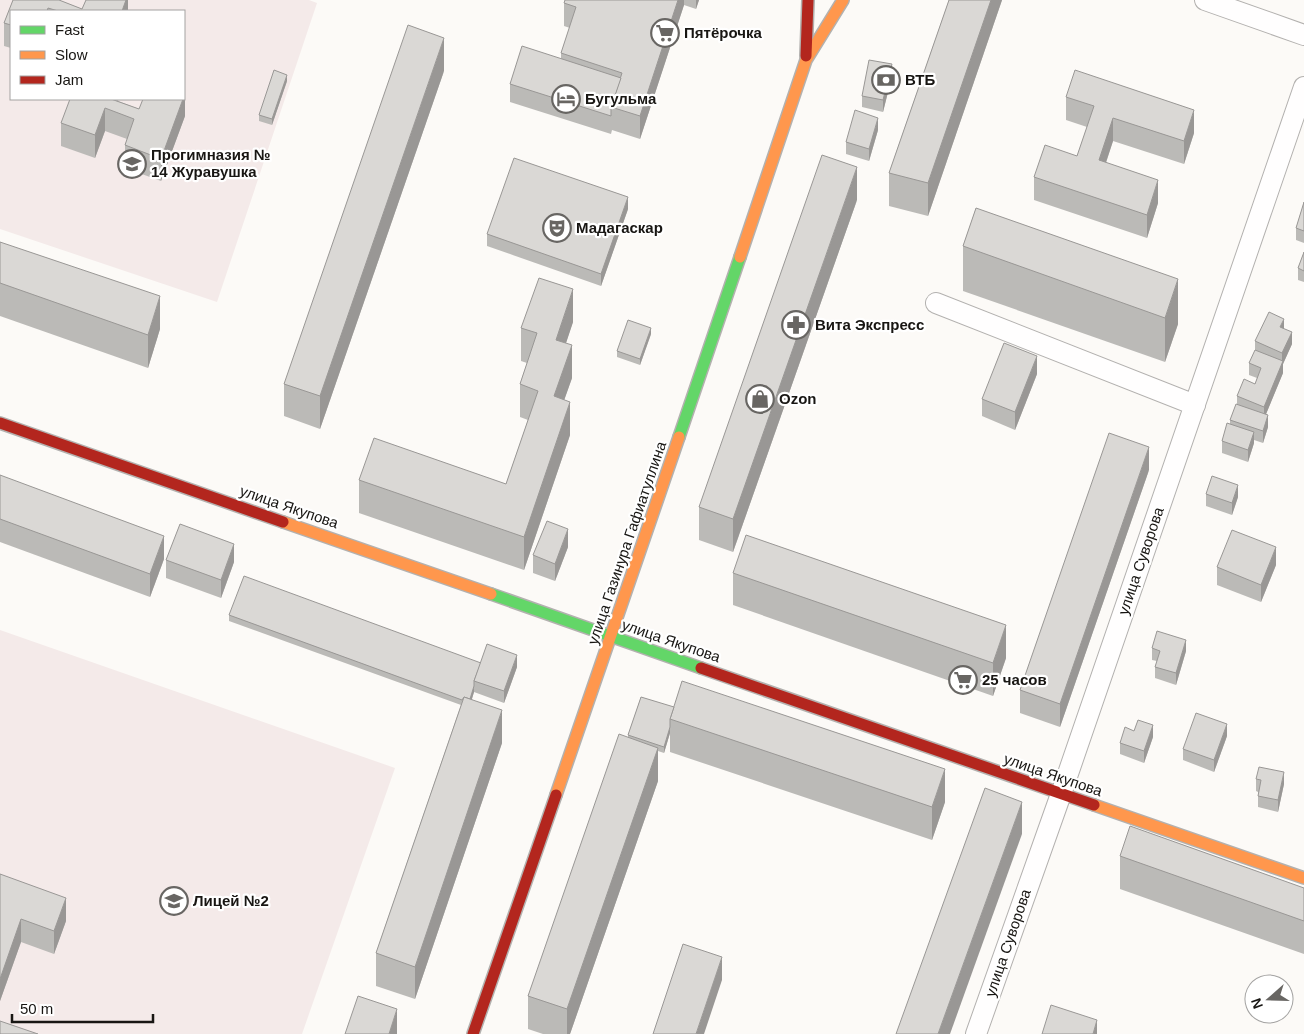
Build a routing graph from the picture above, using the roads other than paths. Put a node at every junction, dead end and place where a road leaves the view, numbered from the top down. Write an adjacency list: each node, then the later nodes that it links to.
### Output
1 (808, 0): 5 (street)
2 (843, 0): 5 (street)
3 (1205, 0): 4 (street)
4 (1304, 35)
5 (806, 60): 10 (street, улица Газинура Гафиатуллина)
6 (1304, 87): 8 (street, улица Суворова)
7 (936, 303): 8 (street)
8 (1195, 405): 11 (street, улица Суворова)
9 (0, 422): 10 (street, улица Якупова)
10 (612, 636): 11 (street, улица Якупова); 13 (street, улица Газинура Гафиатуллина)
11 (1061, 794): 12 (street, улица Якупова); 14 (street, улица Суворова)
12 (1304, 878)
13 (473, 1034)
14 (976, 1034)

